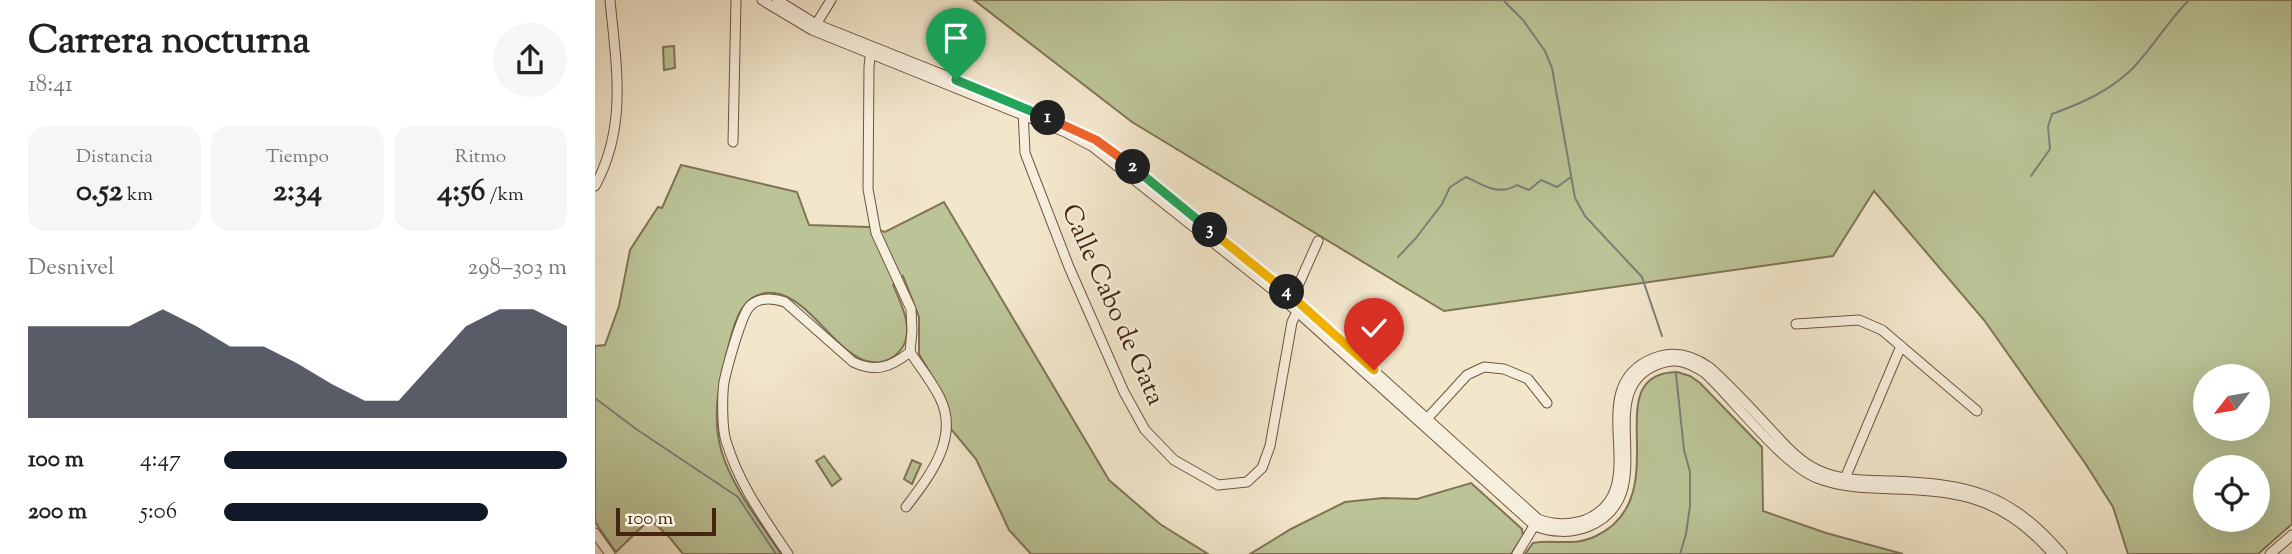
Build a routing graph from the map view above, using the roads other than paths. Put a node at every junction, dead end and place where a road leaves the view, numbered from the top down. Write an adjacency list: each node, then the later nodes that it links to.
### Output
1 (610, 0): 10 (street)
2 (736, 0): 9 (street)
3 (762, 0): 6 (street)
4 (777, 0): 6 (street)
5 (831, 0): 6 (street)
6 (814, 27): 7 (street)
7 (871, 52): 8 (street); 16 (street)
8 (1023, 111): 12 (street); 13 (street); 13 (street, Calle Cabo de Gata)
9 (733, 142)
10 (595, 186)
11 (1318, 241): 12 (street)
12 (1293, 297): 19 (street)
13 (1297, 312): 19 (street)
14 (1795, 324): 15 (street)
15 (1901, 346): 18 (street); 20 (street)
16 (910, 352): 21 (street); 26 (street)
17 (1547, 403): 19 (street)
18 (1977, 411)
19 (1424, 421): 22 (street)
20 (1843, 483): 22 (street); 28 (street); 29 (street)
21 (906, 507)
22 (1536, 523): 27 (street)
23 (595, 533): 25 (street)
24 (2292, 534): 30 (street)
25 (610, 554)
26 (788, 554)
27 (1517, 554)
28 (2053, 554)
29 (2062, 554)
30 (2270, 554)

